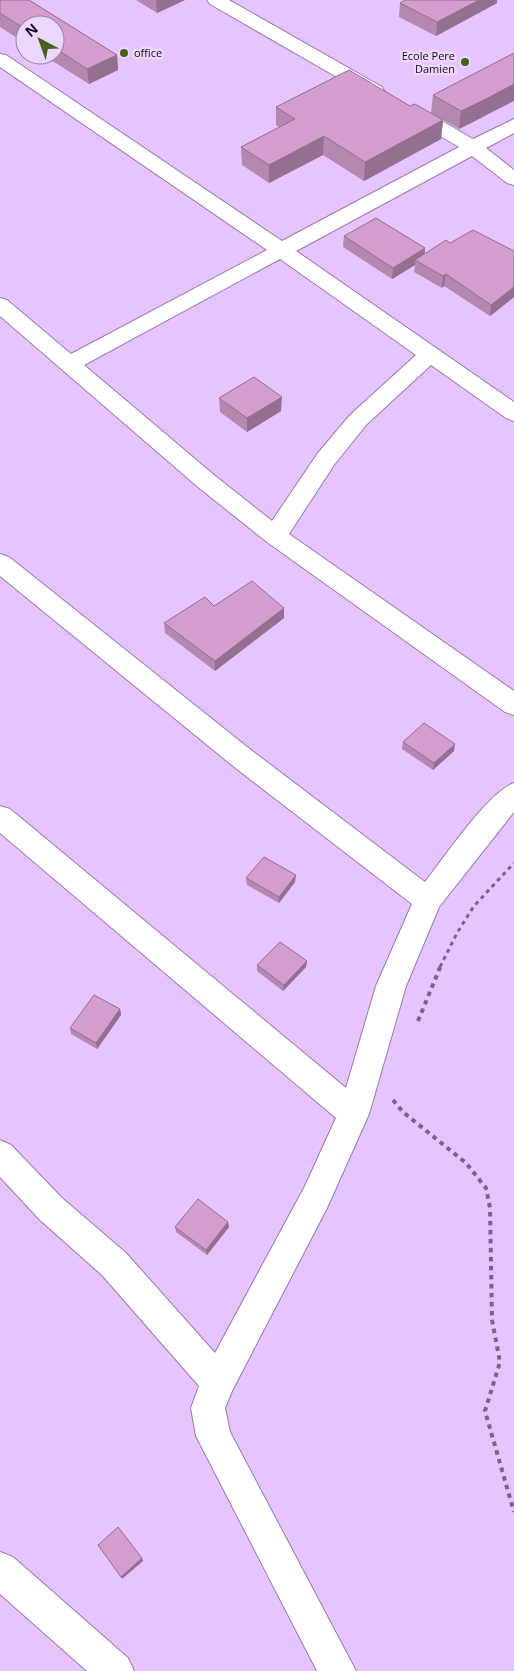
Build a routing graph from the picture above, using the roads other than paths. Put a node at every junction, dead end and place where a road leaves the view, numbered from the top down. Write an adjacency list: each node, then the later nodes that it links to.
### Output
1 (222, 1): 4 (street)
2 (0, 59): 6 (street)
3 (514, 125): 4 (street)
4 (474, 148): 5 (street); 6 (street)
5 (514, 179)
6 (283, 251): 8 (street); 9 (street)
7 (0, 305): 9 (street)
8 (430, 354): 10 (street); 11 (street)
9 (68, 365): 11 (street)
10 (514, 413)
11 (276, 536): 13 (street)
12 (0, 563): 16 (street)
13 (514, 705)
14 (514, 794): 16 (street)
15 (0, 817): 17 (street)
16 (428, 900): 17 (street)
17 (354, 1114): 19 (street)
18 (0, 1155): 19 (street)
19 (218, 1382): 22 (street)
20 (0, 1570): 21 (street)
21 (115, 1671)
22 (337, 1671)

